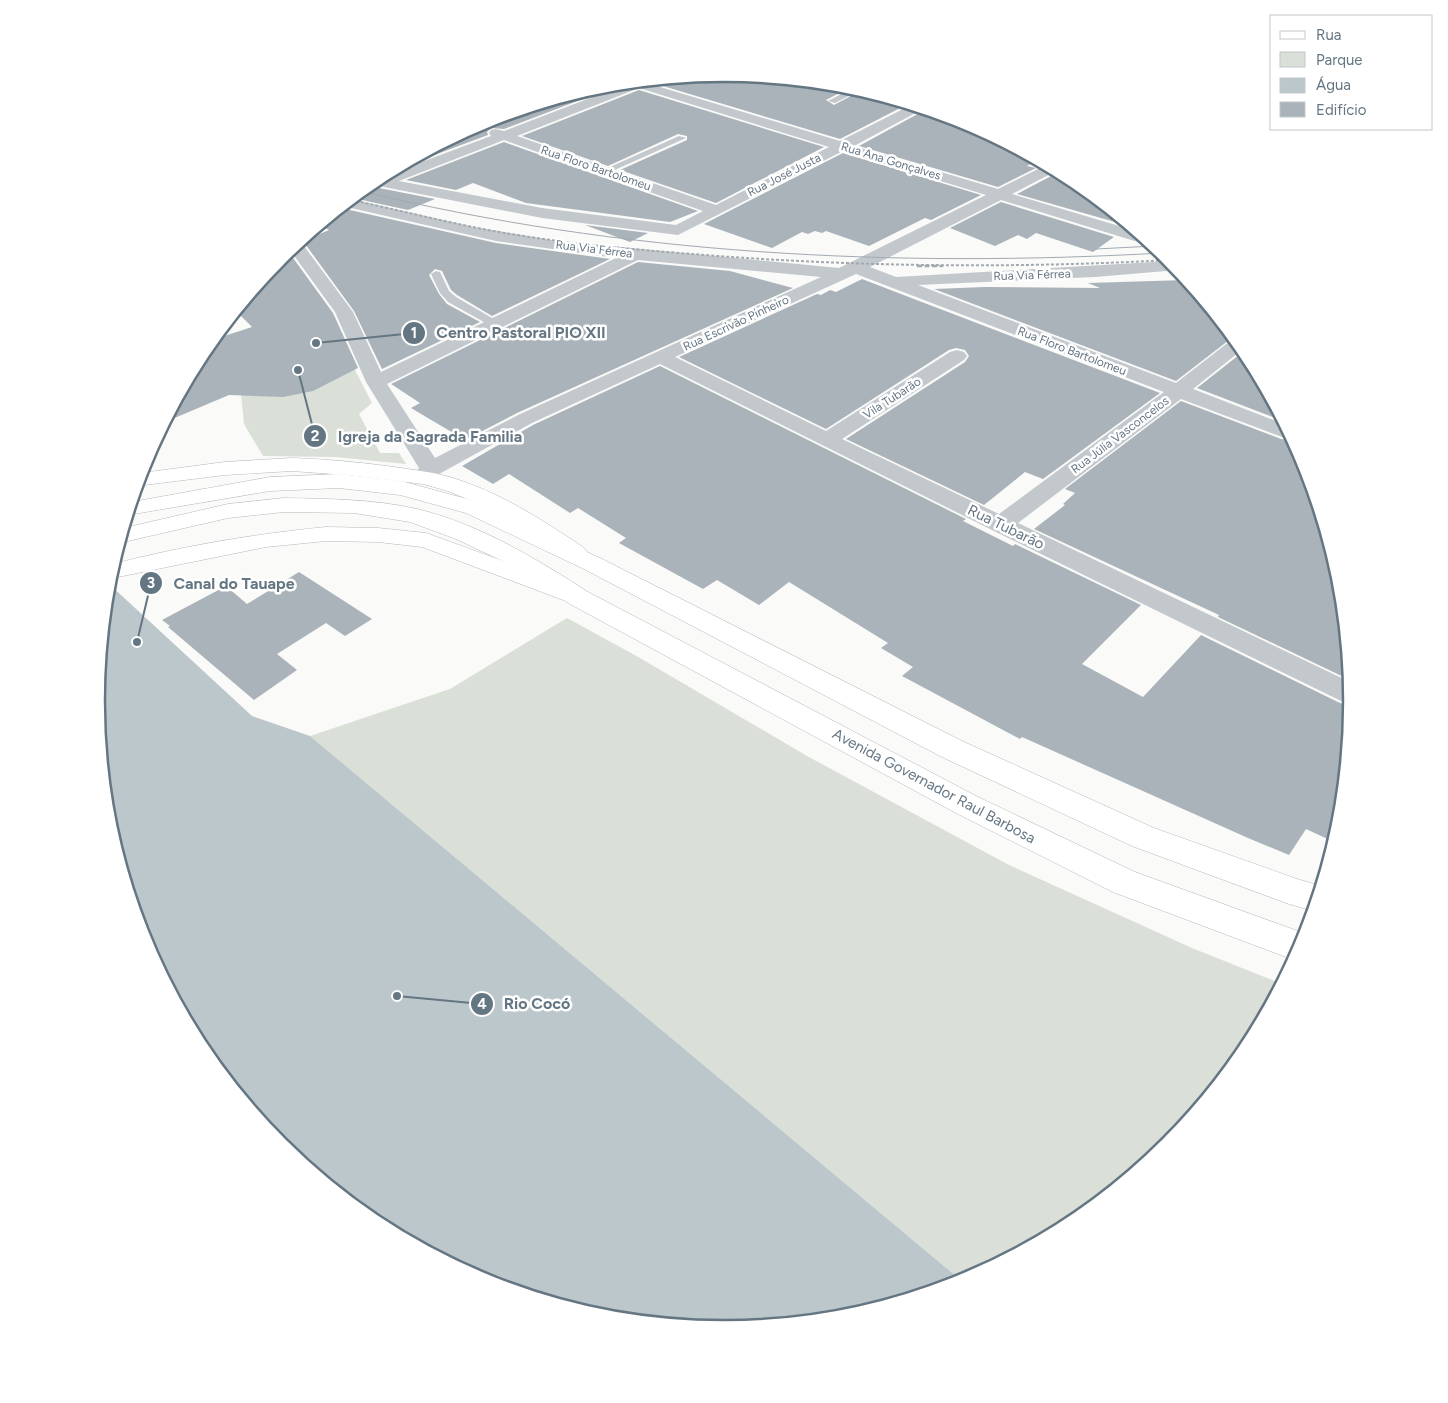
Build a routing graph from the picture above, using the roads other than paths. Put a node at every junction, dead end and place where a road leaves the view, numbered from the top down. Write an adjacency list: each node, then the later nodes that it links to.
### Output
1 (653, 87): 9 (street, Rua Ana Gonçalves)
2 (616, 92): 7 (street)
3 (845, 94): 4 (lane)
4 (832, 100)
5 (911, 112): 9 (street, Rua José Justa)
6 (487, 130): 7 (street, Rua Floro Bartolomeu)
7 (503, 135): 10 (street, Rua Floro Bartolomeu); 12 (street)
8 (682, 138): 10 (lane)
9 (842, 146): 14 (street, Rua Ana Gonçalves); 16 (street, Rua José Justa)
10 (605, 171): 16 (street, Rua Floro Bartolomeu)
11 (1044, 171): 14 (street, Rua Escrivão Pinheiro)
12 (404, 172)
13 (385, 184): 17 (street, Rua Via Férrea)
14 (999, 194): 18 (street, Rua Ana Gonçalves); 22 (street, Rua Escrivão Pinheiro)
15 (355, 204): 20 (street, Rua Via Férrea)
16 (716, 210): 17 (street, Rua José Justa)
17 (678, 230)
18 (1131, 235)
19 (300, 251): 29 (street)
20 (637, 254): 22 (street, Rua Via Férrea); 25 (street)
21 (1165, 267): 24 (street, Rua Via Férrea)
22 (850, 271): 24 (street, Rua Floro Bartolomeu); 28 (street, Rua Escrivão Pinheiro)
23 (436, 274): 25 (lane)
24 (889, 281): 30 (street, Rua Floro Bartolomeu)
25 (496, 324): 29 (street)
26 (1232, 348): 30 (street, Rua Júlia Vasconcelos)
27 (957, 356): 32 (street, Vila Tubarão)
28 (662, 358): 32 (street, Rua Tubarão); 33 (street, Rua Escrivão Pinheiro)
29 (376, 382): 33 (street)
30 (1179, 391): 31 (street, Rua Floro Bartolomeu); 36 (street, Rua Júlia Vasconcelos)
31 (1279, 428)
32 (826, 440): 36 (street, Rua Tubarão)
33 (426, 473): 34 (main road); 38 (main road)
34 (151, 476)
35 (137, 507): 38 (main road)
36 (1000, 525): 41 (street, Rua Tubarão)
37 (128, 534): 40 (main road, Avenida Governador Raul Barbosa)
38 (593, 564): 42 (main road)
39 (120, 570): 40 (main road, Avenida Governador Raul Barbosa)
40 (579, 598): 43 (main road, Avenida Governador Raul Barbosa)
41 (1343, 690)
42 (1311, 897)
43 (1293, 944)

